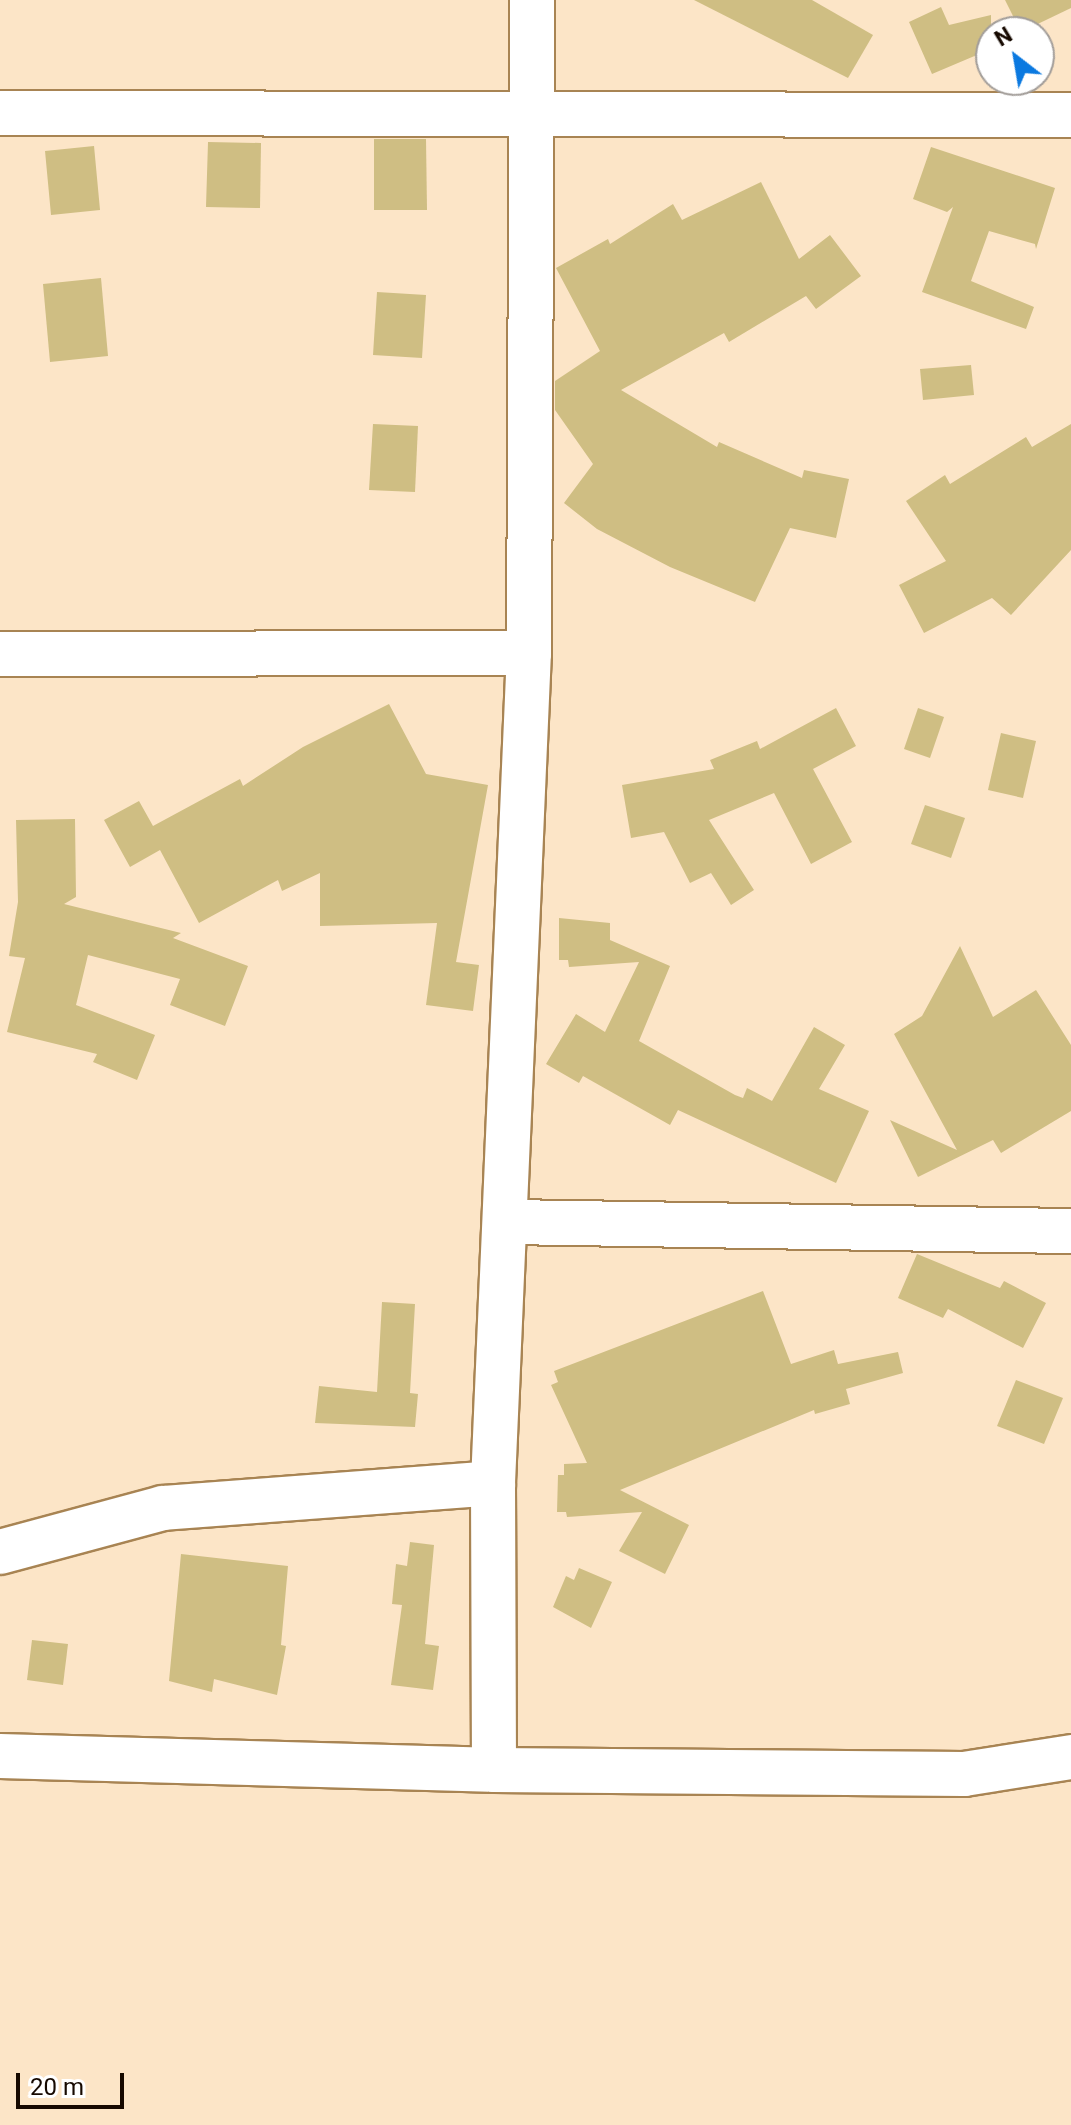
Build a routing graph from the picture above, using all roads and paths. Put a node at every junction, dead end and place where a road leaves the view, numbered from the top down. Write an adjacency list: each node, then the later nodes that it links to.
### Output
1 (532, 0): 4 (street)
2 (0, 113): 4 (street)
3 (1071, 115): 4 (street)
4 (531, 116): 5 (street)
5 (529, 653): 6 (street); 7 (street)
6 (0, 654)
7 (508, 1222): 8 (street); 9 (street)
8 (1071, 1231)
9 (493, 1483): 10 (street); 13 (street)
10 (0, 1552)
11 (0, 1756): 13 (street)
12 (1071, 1757): 13 (street)
13 (494, 1770)

